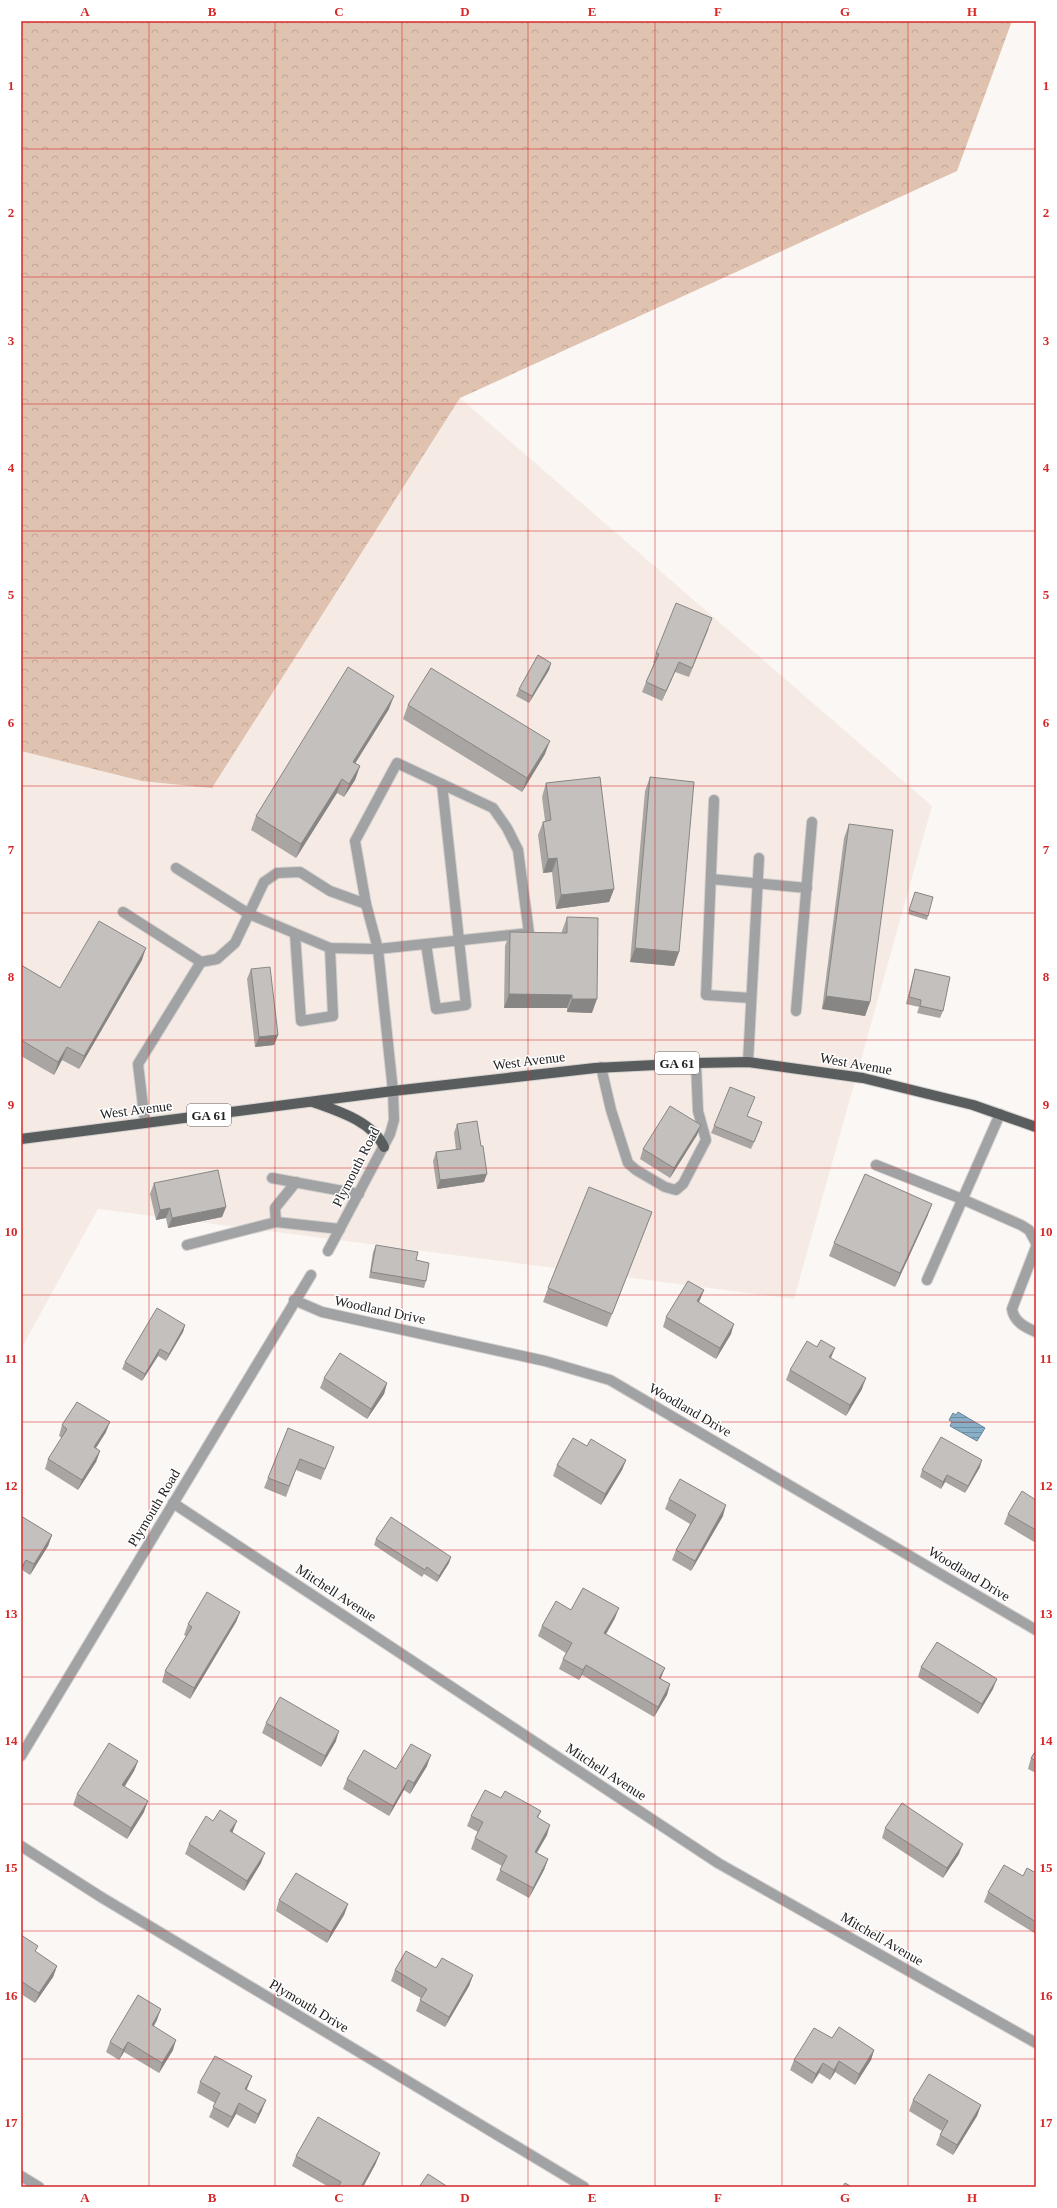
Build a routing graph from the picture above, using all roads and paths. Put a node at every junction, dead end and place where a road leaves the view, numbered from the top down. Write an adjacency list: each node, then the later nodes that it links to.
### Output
1 (442, 784): 9 (street, Plymouth Road); 13 (street); 13 (street)
2 (714, 800): 6 (street)
3 (812, 822): 8 (street)
4 (759, 858): 7 (street)
5 (176, 868): 11 (street)
6 (710, 879): 7 (street); 18 (street)
7 (757, 884): 8 (street); 18 (street)
8 (806, 888): 19 (street)
9 (366, 904): 11 (street); 16 (street, Plymouth Road)
10 (123, 912): 17 (street)
11 (249, 914): 12 (street); 17 (street)
12 (295, 934): 15 (street); 15 (street)
13 (458, 941): 14 (street); 14 (street)
14 (426, 944): 16 (street)
15 (330, 948): 16 (street)
16 (378, 949): 23 (street, Plymouth Road)
17 (202, 962): 26 (street)
18 (751, 998): 20 (street)
19 (796, 1011)
20 (748, 1062): 21 (main road, West Avenue / GA 61); 25 (main road, West Avenue / GA 61)
21 (696, 1063): 22 (main road, West Avenue / GA 61); 22 (street)
22 (601, 1067): 23 (main road, West Avenue / GA 61)
23 (393, 1091): 24 (main road, West Avenue / GA 61); 29 (street, Plymouth Road)
24 (311, 1102): 26 (main road, West Avenue / GA 61); 29 (main road)
25 (1000, 1114): 27 (main road, West Avenue / GA 61); 34 (street)
26 (146, 1123): 28 (main road, West Avenue / GA 61)
27 (1036, 1127)
28 (21, 1139)
29 (384, 1147): 33 (street, Plymouth Road)
30 (876, 1165): 34 (street)
31 (272, 1178): 32 (street)
32 (296, 1182): 33 (street); 35 (street)
33 (359, 1194): 36 (street, Plymouth Road)
34 (962, 1199): 37 (street); 42 (street)
35 (276, 1222): 36 (street); 38 (street)
36 (340, 1229): 40 (street, Plymouth Road)
37 (1035, 1239)
38 (187, 1245)
39 (1036, 1247): 44 (street)
40 (328, 1251)
41 (311, 1275): 43 (street, Plymouth Road)
42 (927, 1280)
43 (294, 1300): 45 (street, Plymouth Road); 46 (street, Woodland Drive)
44 (1036, 1332)
45 (173, 1503): 47 (street, Plymouth Road); 49 (street, Mitchell Avenue)
46 (1036, 1630)
47 (21, 1756)
48 (21, 1846): 52 (street, Plymouth Drive)
49 (1036, 2043)
50 (21, 2176): 51 (street)
51 (39, 2187)
52 (584, 2187)

